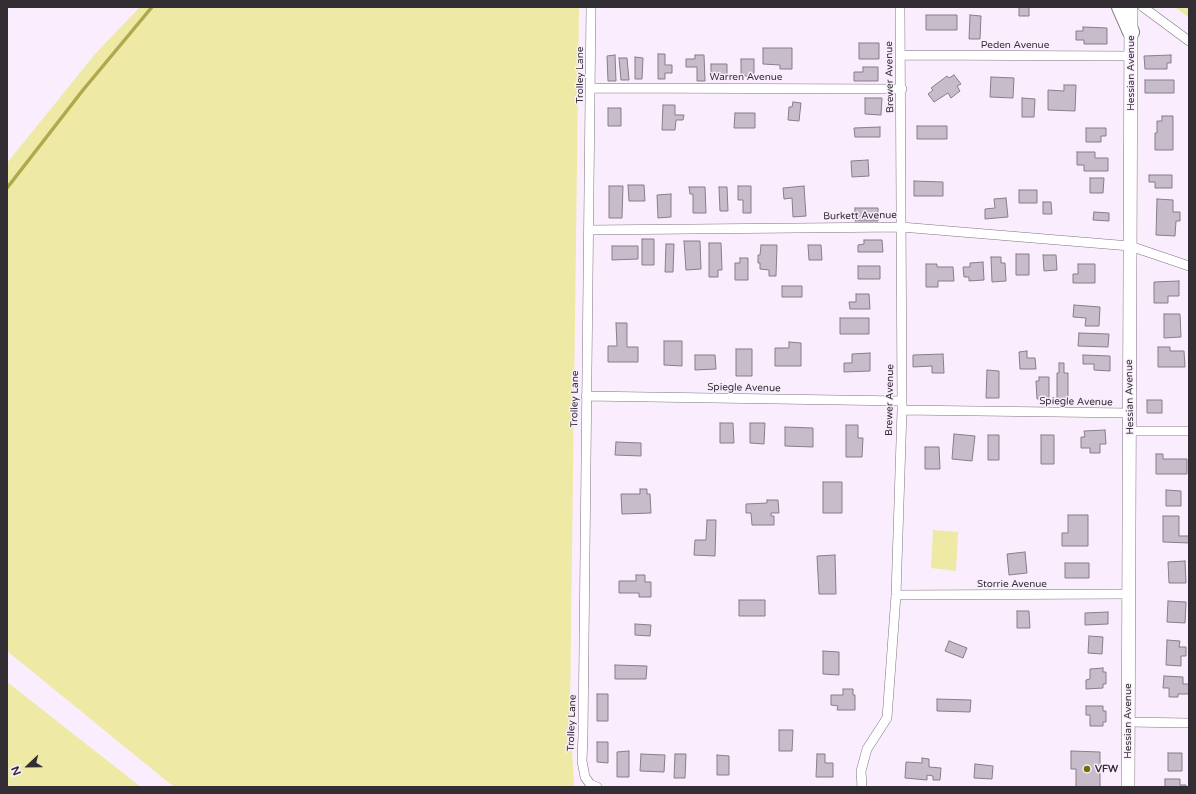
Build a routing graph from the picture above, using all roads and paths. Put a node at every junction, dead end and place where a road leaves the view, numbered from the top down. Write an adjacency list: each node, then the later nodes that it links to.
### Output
1 (591, 7): 10 (street, Trolley Lane)
2 (900, 7): 8 (street, Brewer Avenue)
3 (1120, 7): 6 (highway)
4 (1131, 7): 6 (main road, Hessian Avenue)
5 (1143, 7): 7 (street)
6 (1131, 32): 9 (main road, Hessian Avenue)
7 (1189, 41)
8 (900, 55): 9 (street, Peden Avenue); 11 (street, Brewer Avenue)
9 (1131, 56): 14 (main road, Hessian Avenue)
10 (591, 88): 11 (street, Warren Avenue); 13 (street, Trolley Lane)
11 (902, 89): 12 (street, Brewer Avenue)
12 (901, 227): 13 (street, Burkett Avenue); 14 (street, Burkett Avenue); 17 (street, Brewer Avenue)
13 (589, 230): 16 (street, Trolley Lane)
14 (1130, 246): 15 (street, Burkett Avenue); 18 (main road, Hessian Avenue)
15 (1189, 266)
16 (586, 396): 17 (street, Spiegle Avenue); 25 (street, Trolley Lane)
17 (902, 406): 18 (street, Spiegle Avenue); 22 (street, Brewer Avenue)
18 (1129, 413): 19 (main road, Hessian Avenue)
19 (1131, 431): 20 (street); 21 (main road, Hessian Avenue)
20 (1189, 431)
21 (1128, 594): 22 (street, Storrie Avenue); 23 (main road, Hessian Avenue)
22 (896, 595): 26 (street, Brewer Avenue)
23 (1128, 722): 24 (street); 27 (main road, Hessian Avenue)
24 (1189, 723)
25 (596, 787)
26 (862, 787)
27 (1128, 787)

